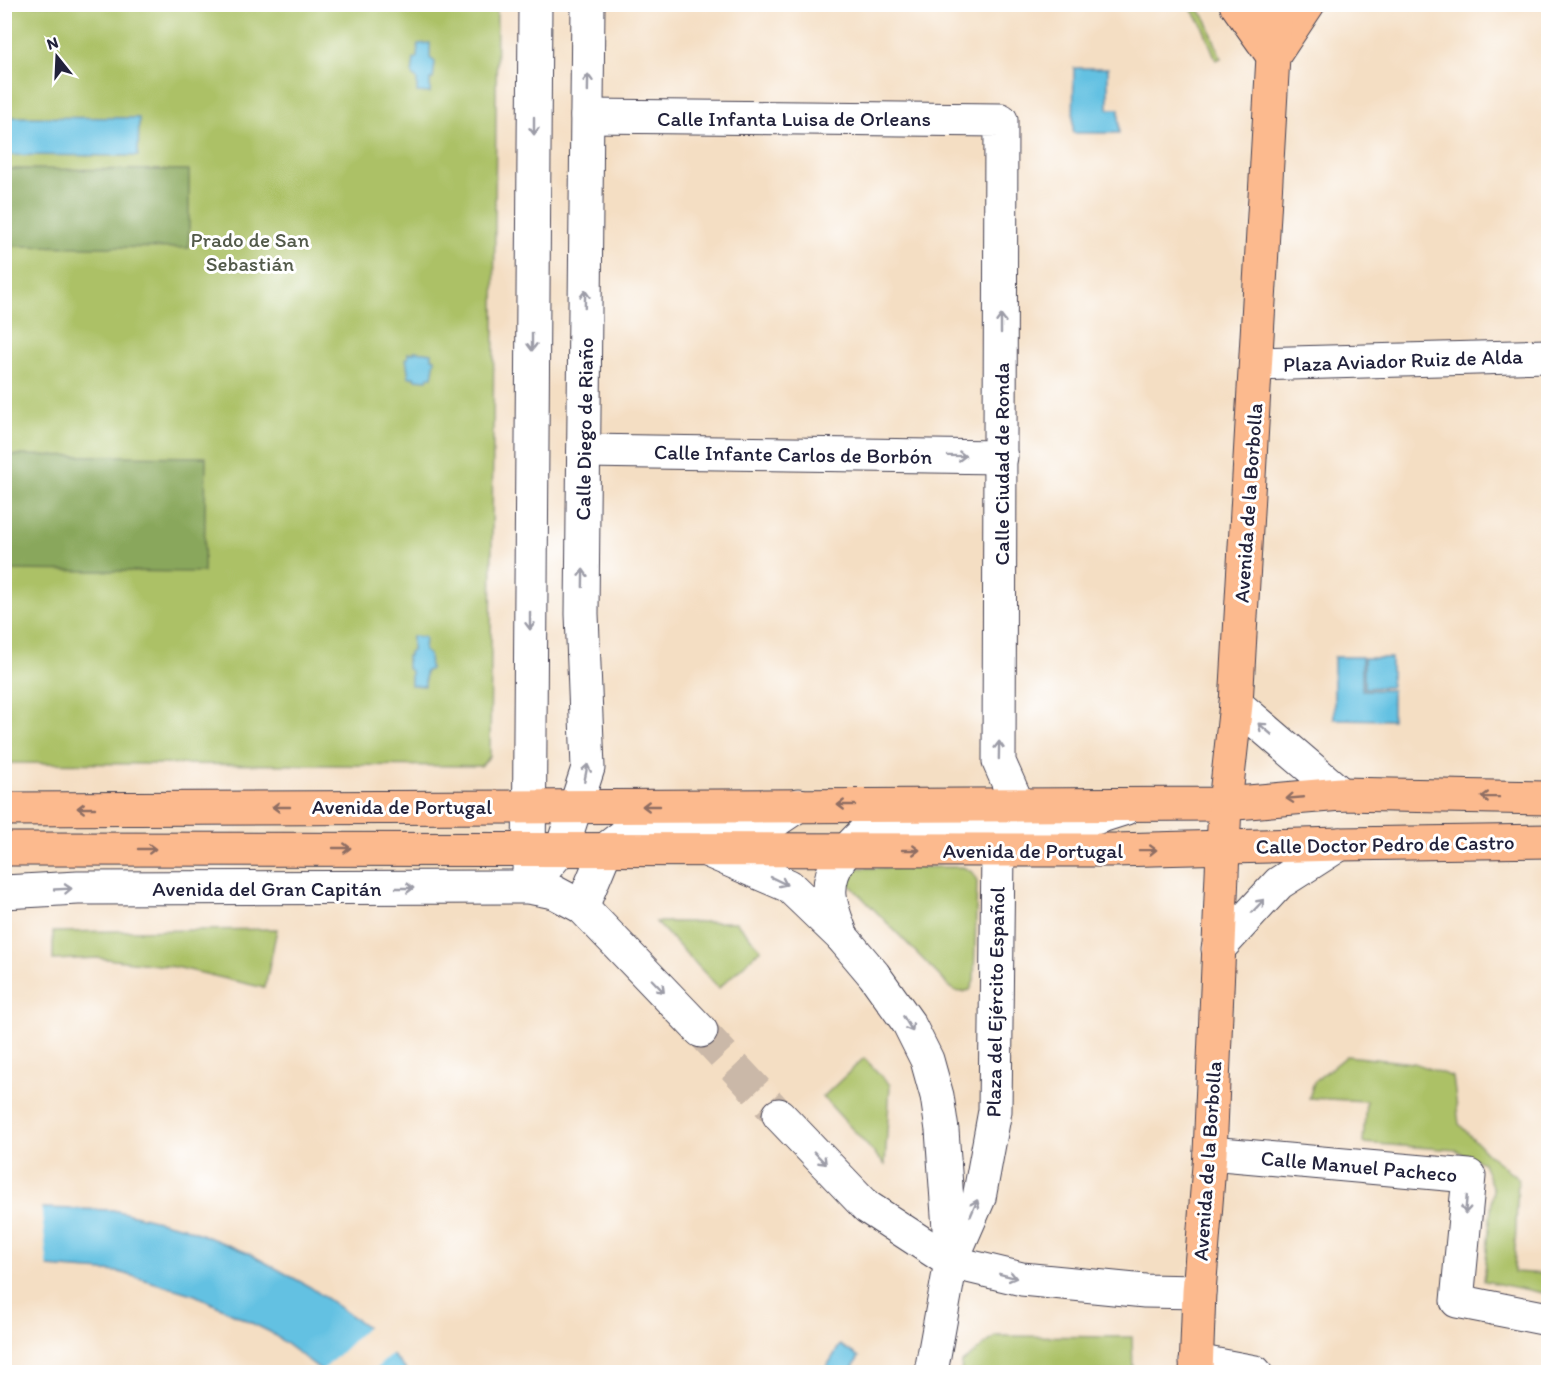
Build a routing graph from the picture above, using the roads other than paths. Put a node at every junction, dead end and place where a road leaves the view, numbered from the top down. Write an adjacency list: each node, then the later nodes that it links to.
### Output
1 (535, 4): 20 (street, one-way to 20)
2 (588, 4): 7 (street, Calle Diego de Riaño, one-way to 2)
3 (1236, 4): 6 (main road)
4 (1276, 4): 6 (main road, Avenida de la Borbolla)
5 (1308, 4): 6 (main road)
6 (1273, 56): 10 (main road, Avenida de la Borbolla)
7 (587, 116): 8 (street, Calle Infanta Luisa de Orleans); 11 (street, Calle Diego de Riaño, one-way to 7)
8 (1001, 120): 12 (street, Calle Ciudad de Ronda, one-way to 8)
9 (1548, 356): 10 (street, Plaza Aviador Ruiz de Alda)
10 (1257, 364): 13 (main road, Avenida de la Borbolla)
11 (584, 452): 12 (street, Calle Infante Carlos de Borbón, one-way to 12); 21 (street, Calle Diego de Riaño, one-way to 11)
12 (1001, 457): 18 (street, Calle Ciudad de Ronda, one-way to 12)
13 (1236, 704): 14 (street, one-way to 13); 16 (main road, Avenida de la Borbolla)
14 (1341, 794): 15 (main road, one-way to 14); 16 (main road, one-way to 16)
15 (1548, 798)
16 (1225, 804): 19 (main road, Avenida de Portugal); 27 (main road, Avenida de la Borbolla)
17 (799, 805): 18 (main road, Avenida de Portugal, one-way to 17); 21 (main road, Avenida de Portugal, one-way to 21); 29 (street)
18 (1018, 805): 19 (main road, Avenida de Portugal)
19 (1135, 805): 32 (street, Avenida de Portugal)
20 (528, 806): 21 (main road, Avenida de Portugal); 22 (main road, Avenida de Portugal, one-way to 22); 25 (street)
21 (577, 806): 26 (street, Calle Diego de Riaño)
22 (4, 808)
23 (1548, 841): 24 (main road, Calle Doctor Pedro de Castro)
24 (1340, 844): 27 (main road, Calle Doctor Pedro de Castro); 38 (street, one-way to 24)
25 (528, 848): 26 (main road, Avenida de Portugal); 28 (main road, Avenida de Portugal, one-way to 25); 34 (street)
26 (562, 848): 29 (main road, Avenida de Portugal); 34 (street)
27 (1222, 848): 31 (main road, Avenida de Portugal, one-way to 27); 38 (main road, Avenida de la Borbolla)
28 (20, 849): 33 (street)
29 (606, 849): 30 (main road, Avenida de Portugal); 36 (street)
30 (706, 850): 32 (main road, Avenida de Portugal); 37 (street, one-way to 37)
31 (998, 850): 32 (main road, Avenida de Portugal, one-way to 31); 42 (street, Plaza del Ejército Español, one-way to 31)
32 (844, 851): 37 (street)
33 (4, 870)
34 (529, 887): 35 (street, Avenida del Gran Capitán, one-way to 34); 36 (street, Avenida del Gran Capitán)
35 (4, 892)
36 (582, 907): 39 (street, Avenida del Gran Capitán, one-way to 39)
37 (842, 937): 42 (street, one-way to 42)
38 (1218, 950): 41 (main road, Avenida de la Borbolla)
39 (701, 1031)
40 (779, 1115): 42 (street, one-way to 42)
41 (1210, 1153): 43 (main road, Avenida de la Borbolla); 44 (street, Calle Manuel Pacheco, one-way to 44)
42 (951, 1262): 43 (street, one-way to 43); 46 (street)
43 (1199, 1292): 45 (main road, Avenida de la Borbolla)
44 (1548, 1319)
45 (1196, 1367): 47 (street)
46 (931, 1372)
47 (1255, 1372)

